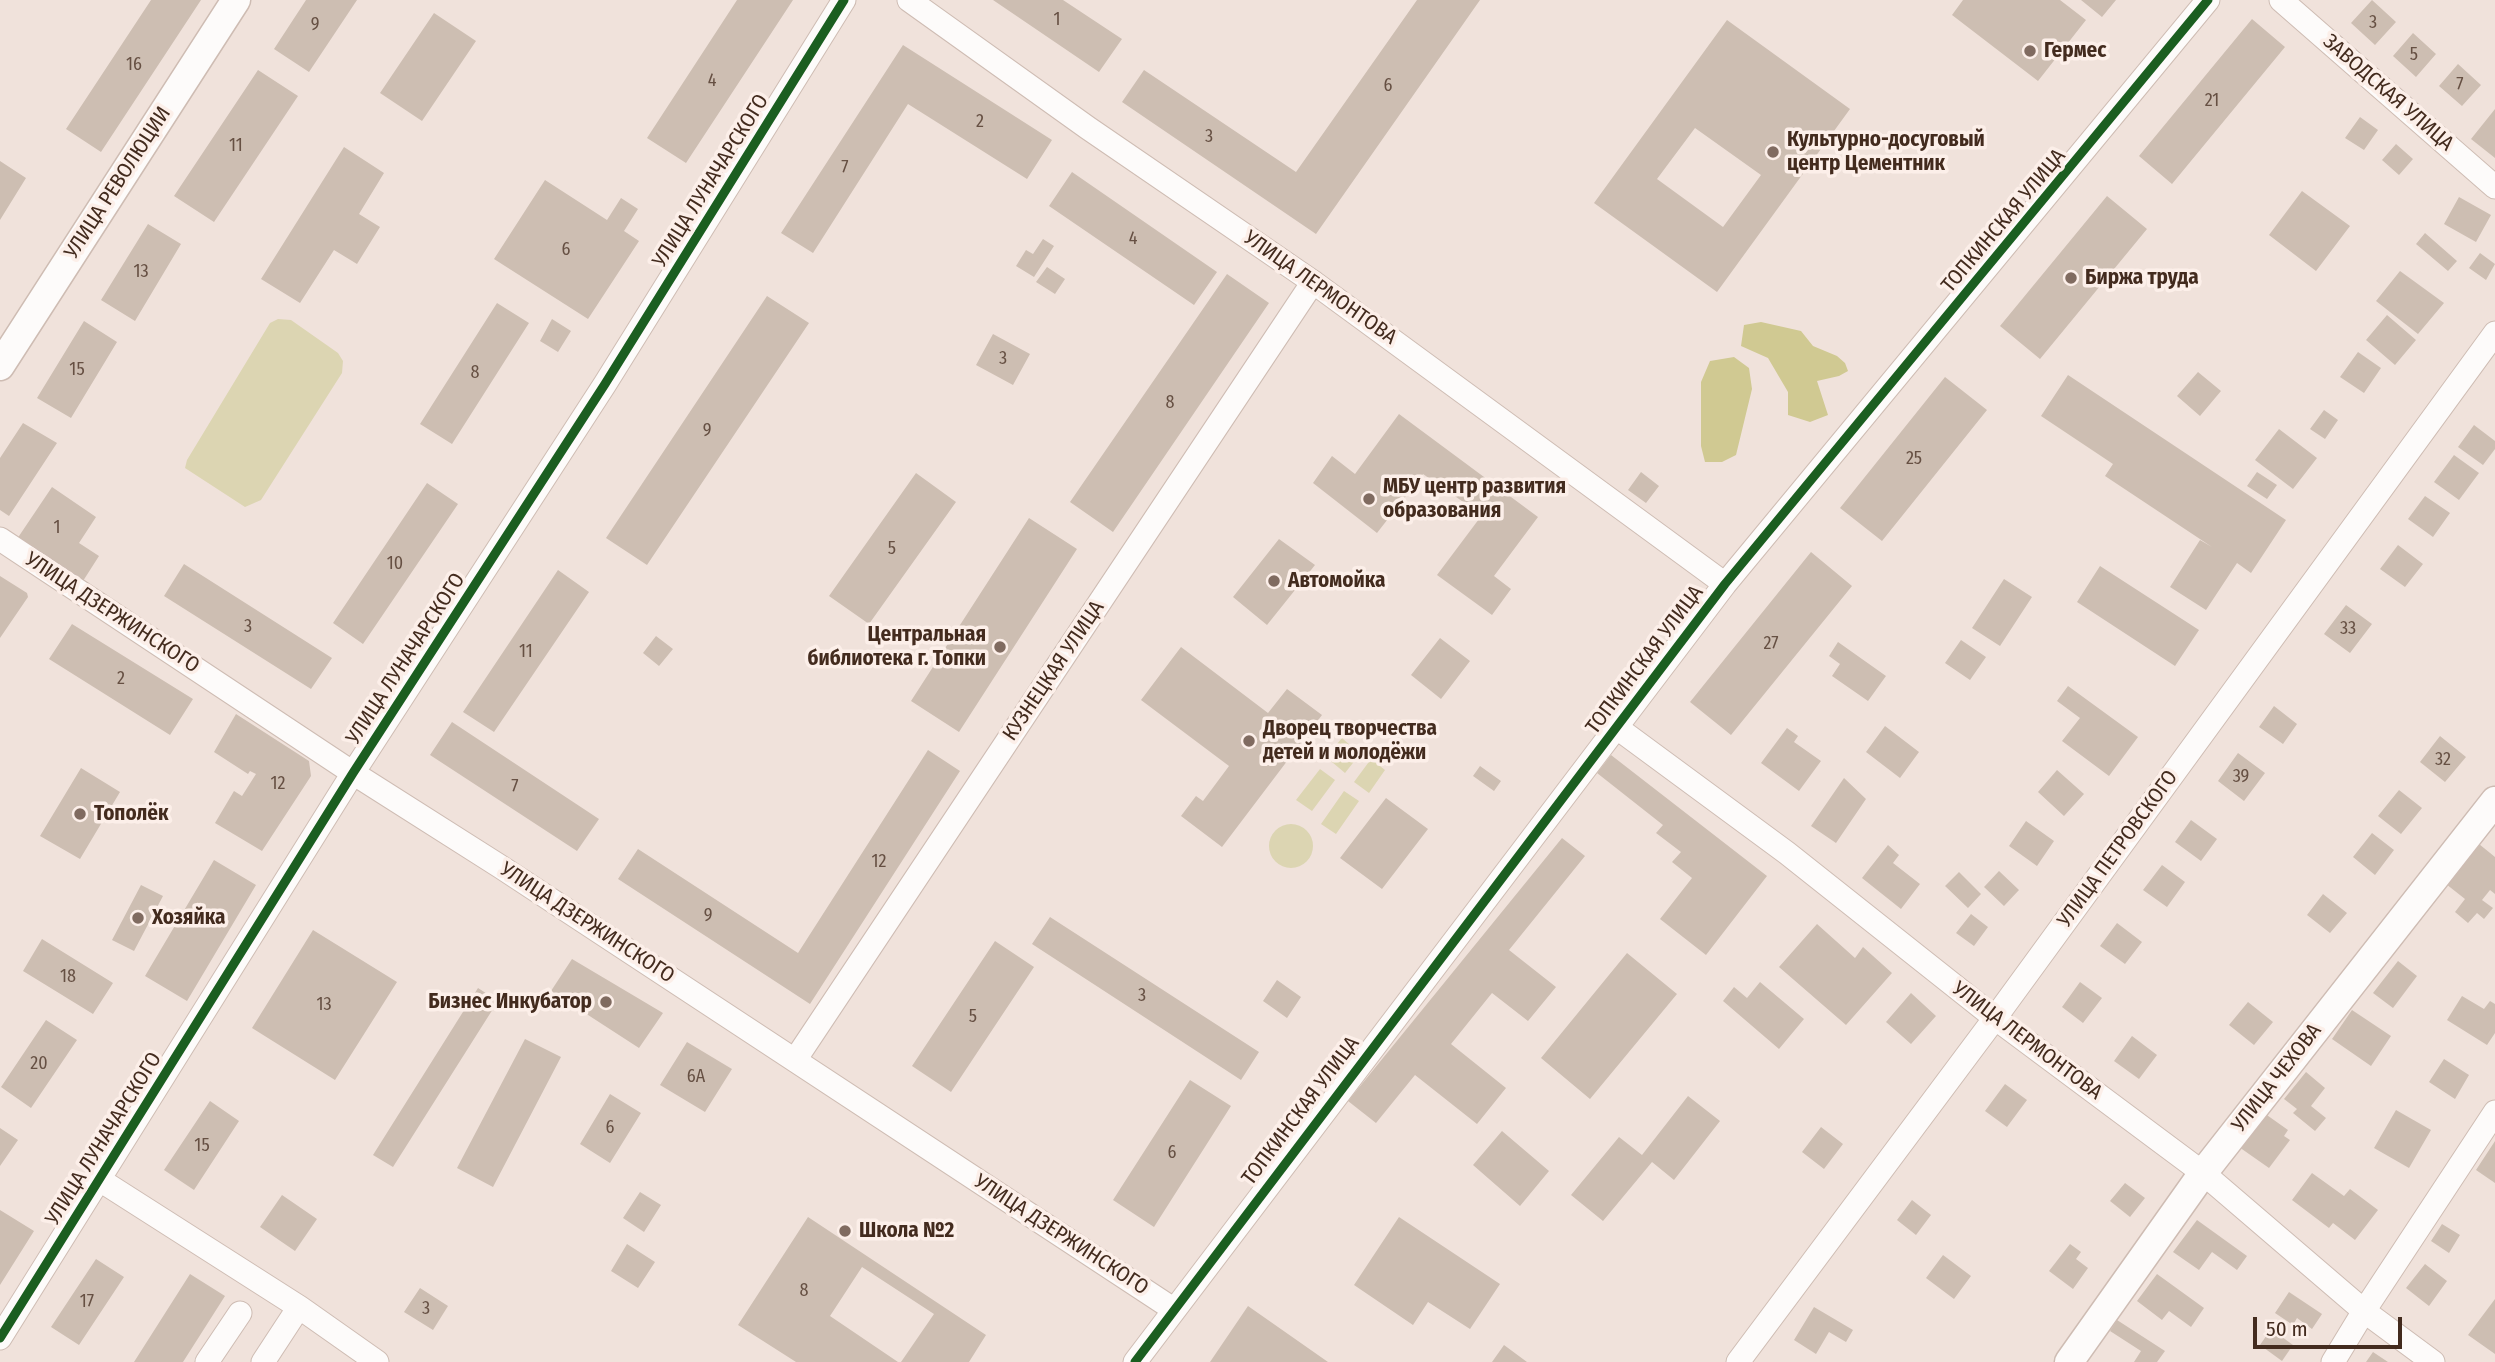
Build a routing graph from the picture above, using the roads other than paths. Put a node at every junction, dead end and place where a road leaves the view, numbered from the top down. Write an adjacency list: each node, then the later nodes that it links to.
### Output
1 (236, 0): 9 (street, УЛИЦА РЕВОЛЮЦИИ)
2 (844, 0): 13 (street, УЛИЦА ЛУНАЧАРСКОГО)
3 (909, 0): 7 (street, УЛИЦА ЛЕРМОНТОВА)
4 (2208, 0): 11 (street, ТОПКИНСКАЯ УЛИЦА)
5 (2281, 0): 6 (street, ЗАВОДСКАЯ УЛИЦА)
6 (2495, 187)
7 (1313, 282): 11 (street, УЛИЦА ЛЕРМОНТОВА); 16 (street, КУЗНЕЦКАЯ УЛИЦА)
8 (2495, 333): 15 (street, УЛИЦА ПЕТРОВСКОГО)
9 (0, 366)
10 (0, 539): 13 (street, УЛИЦА ДЗЕРЖИНСКОГО)
11 (1725, 584): 12 (street, ТОПКИНСКАЯ УЛИЦА)
12 (1616, 727): 15 (street, УЛИЦА ЛЕРМОНТОВА); 21 (street, ТОПКИНСКАЯ УЛИЦА)
13 (353, 773): 16 (street, УЛИЦА ДЗЕРЖИНСКОГО); 19 (street, УЛИЦА ЛУНАЧАРСКОГО)
14 (2495, 802): 18 (street, УЛИЦА ЧЕХОВА)
15 (1995, 1018): 18 (street, УЛИЦА ЛЕРМОНТОВА); 29 (street, УЛИЦА ПЕТРОВСКОГО)
16 (795, 1059): 21 (street, УЛИЦА ДЗЕРЖИНСКОГО)
17 (2495, 1112): 22 (street)
18 (2203, 1173): 22 (street, УЛИЦА ЛЕРМОНТОВА); 30 (street, УЛИЦА ЧЕХОВА)
19 (100, 1180): 20 (street); 24 (street, УЛИЦА ЛУНАЧАРСКОГО)
20 (299, 1307): 26 (street); 27 (street)
21 (1173, 1309): 28 (street, ТОПКИНСКАЯ УЛИЦА)
22 (2364, 1311): 31 (street); 32 (street, УЛИЦА ЛЕРМОНТОВА)
23 (240, 1313): 25 (street)
24 (0, 1338)
25 (207, 1362)
26 (263, 1362)
27 (377, 1362)
28 (1135, 1362)
29 (1738, 1362)
30 (2069, 1362)
31 (2333, 1362)
32 (2433, 1362)

